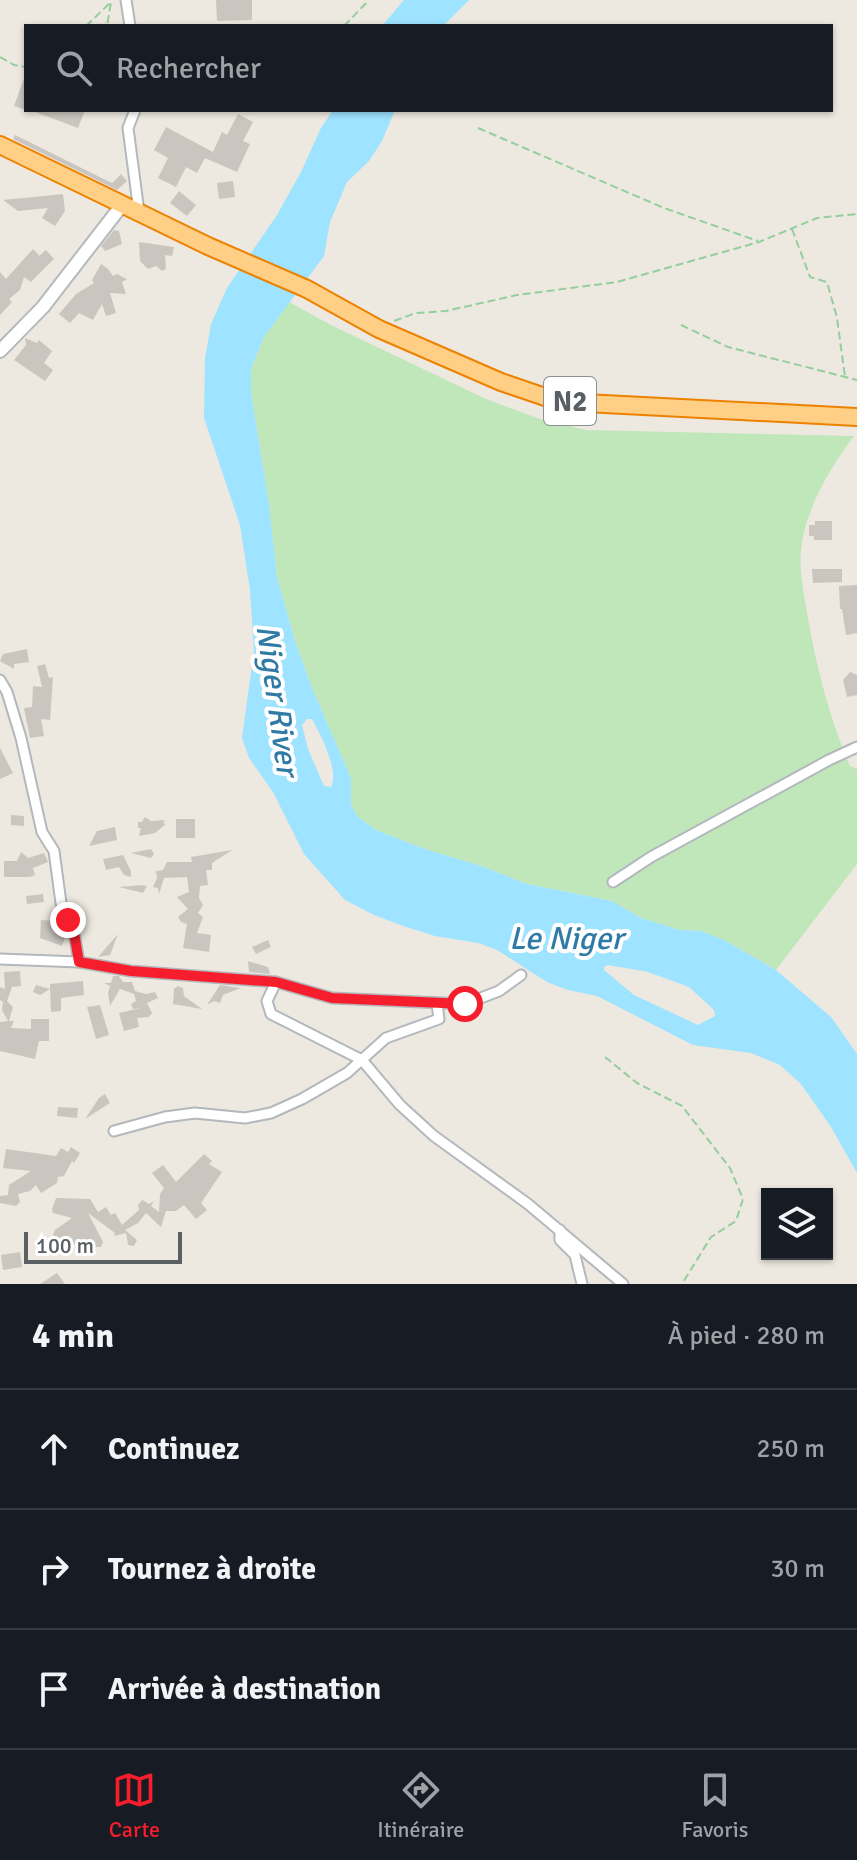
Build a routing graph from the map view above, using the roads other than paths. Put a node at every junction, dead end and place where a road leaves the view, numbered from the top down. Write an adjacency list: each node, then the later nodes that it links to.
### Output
1 (126, 0): 2 (street)
2 (130, 24)
3 (134, 112): 6 (street)
4 (0, 145): 5 (highway, N2)
5 (122, 205): 6 (highway, N2); 7 (street)
6 (140, 214): 8 (highway, N2)
7 (0, 351)
8 (857, 417)
9 (0, 680): 13 (street)
10 (857, 747): 11 (street)
11 (613, 882)
12 (0, 959): 13 (street)
13 (79, 962): 15 (street)
14 (521, 975): 16 (street)
15 (276, 982): 16 (street); 17 (street)
16 (437, 1004): 17 (street)
17 (362, 1060): 18 (street); 19 (street)
18 (114, 1131)
19 (560, 1230): 20 (street); 21 (street)
20 (582, 1284)
21 (623, 1284)

